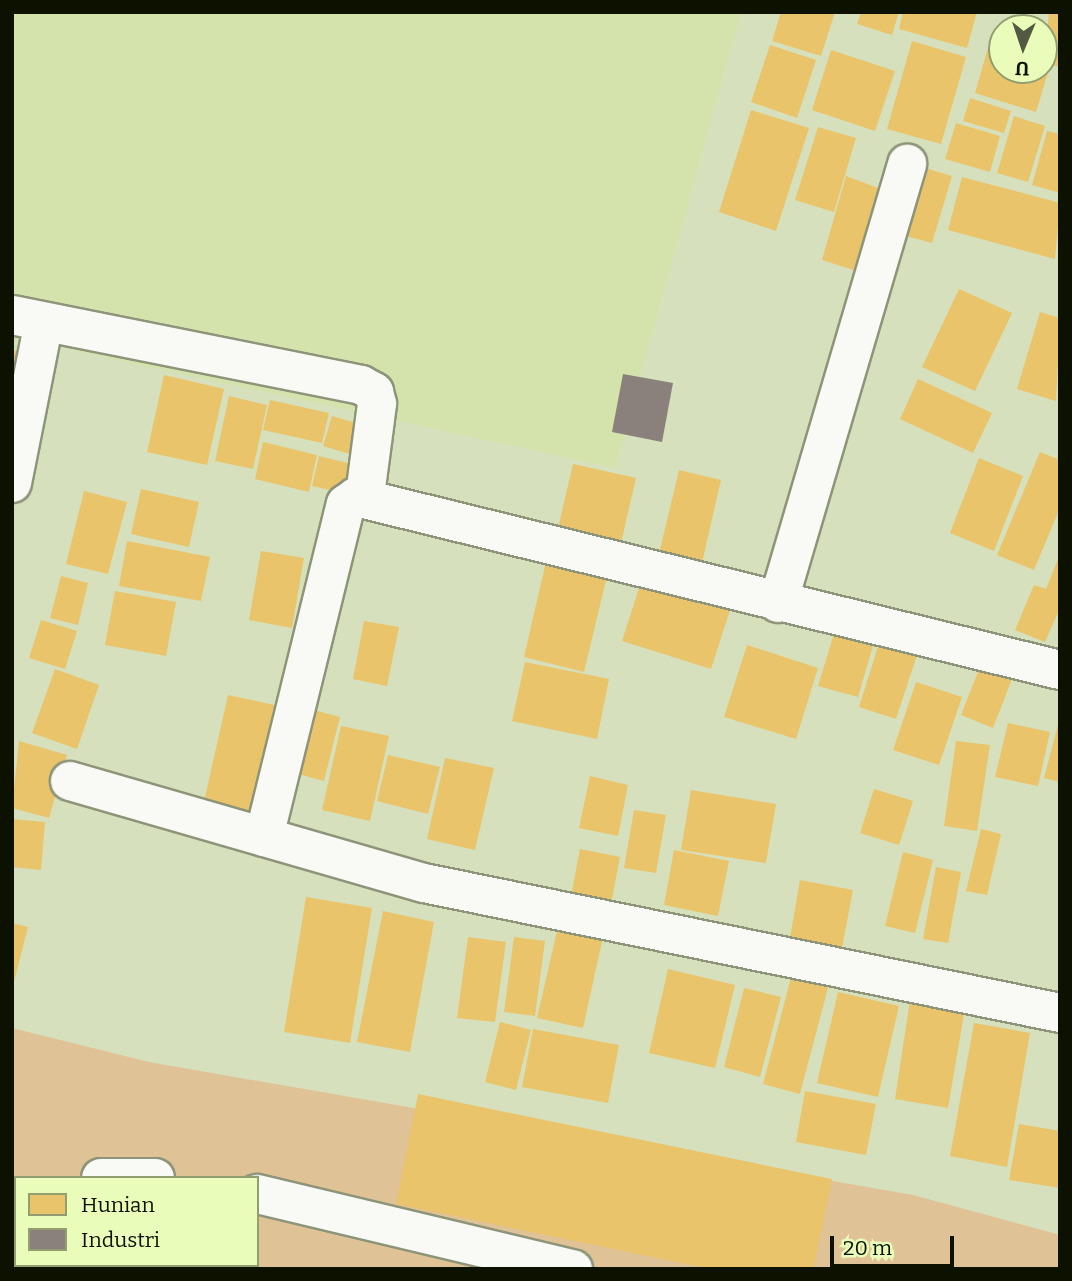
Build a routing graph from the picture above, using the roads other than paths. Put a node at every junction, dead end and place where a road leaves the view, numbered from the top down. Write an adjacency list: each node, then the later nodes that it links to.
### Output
1 (907, 164): 5 (street)
2 (28, 319): 3 (street); 4 (street)
3 (12, 482)
4 (365, 495): 5 (street); 8 (street)
5 (778, 603): 6 (street)
6 (1060, 670)
7 (70, 781): 8 (street)
8 (264, 837): 9 (street)
9 (1060, 1013)
10 (259, 1194): 11 (street)
11 (573, 1269)

